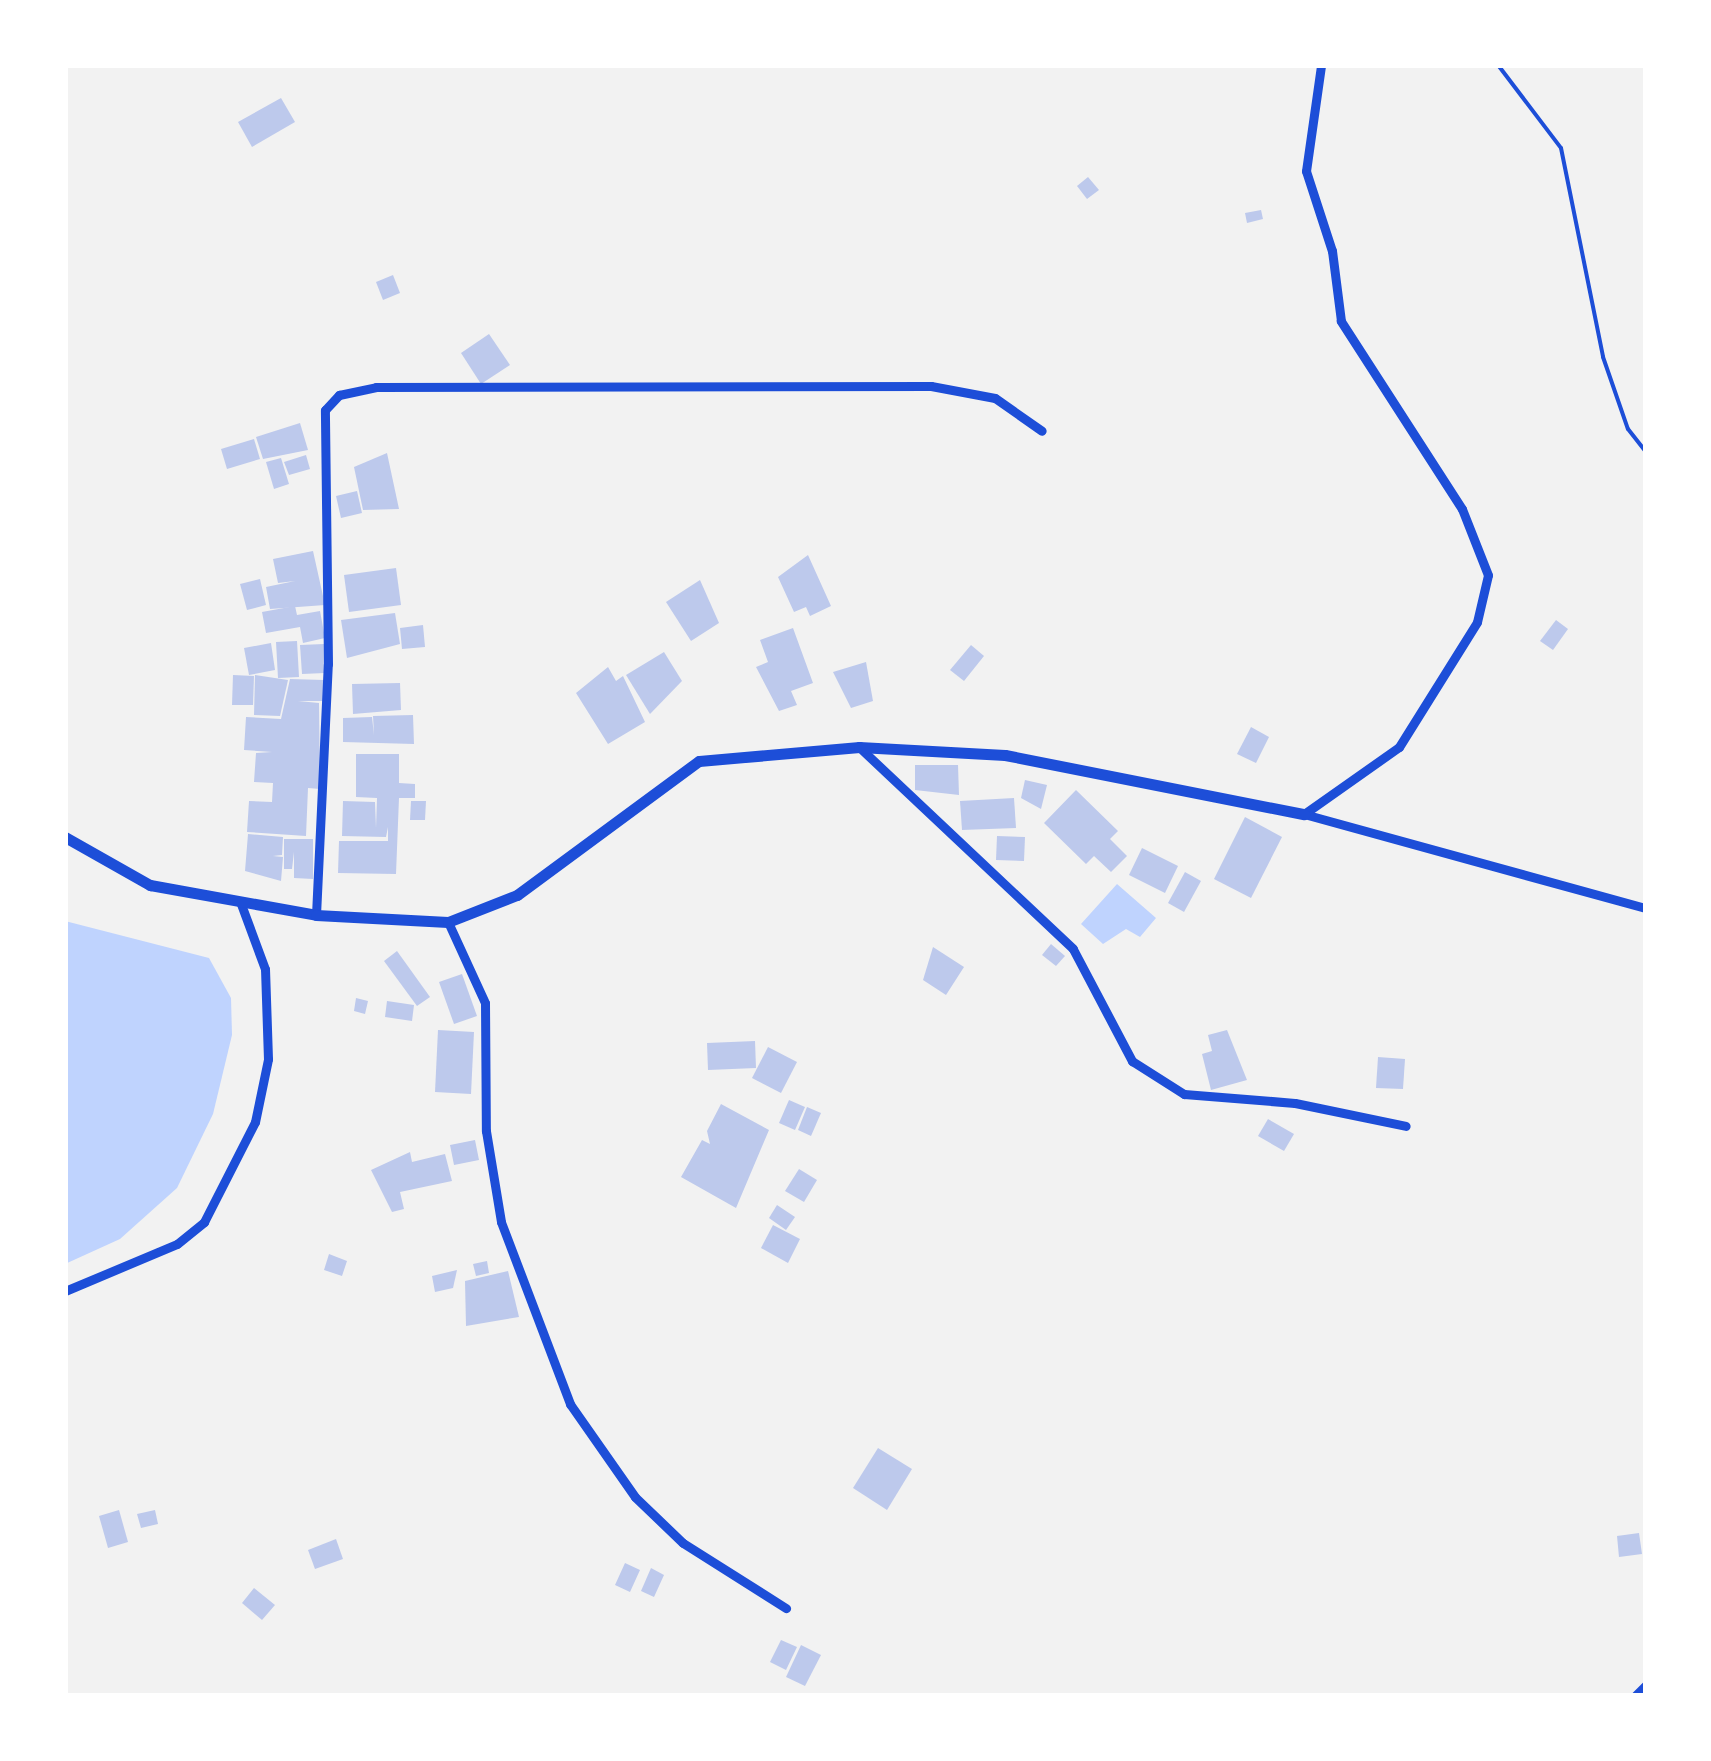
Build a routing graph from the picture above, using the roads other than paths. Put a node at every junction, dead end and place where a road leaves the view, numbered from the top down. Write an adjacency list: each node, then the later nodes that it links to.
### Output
1 (1321, 65): 4 (street)
2 (1042, 431): 8 (street)
3 (859, 747): 4 (street); 9 (street); 10 (street)
4 (1304, 814): 7 (street)
5 (65, 837): 6 (street)
6 (241, 904): 8 (street); 11 (street)
7 (1646, 908)
8 (316, 915): 9 (street)
9 (448, 922): 12 (street)
10 (1406, 1126)
11 (65, 1291)
12 (786, 1608)
13 (1646, 1685): 14 (street)
14 (1635, 1696)

